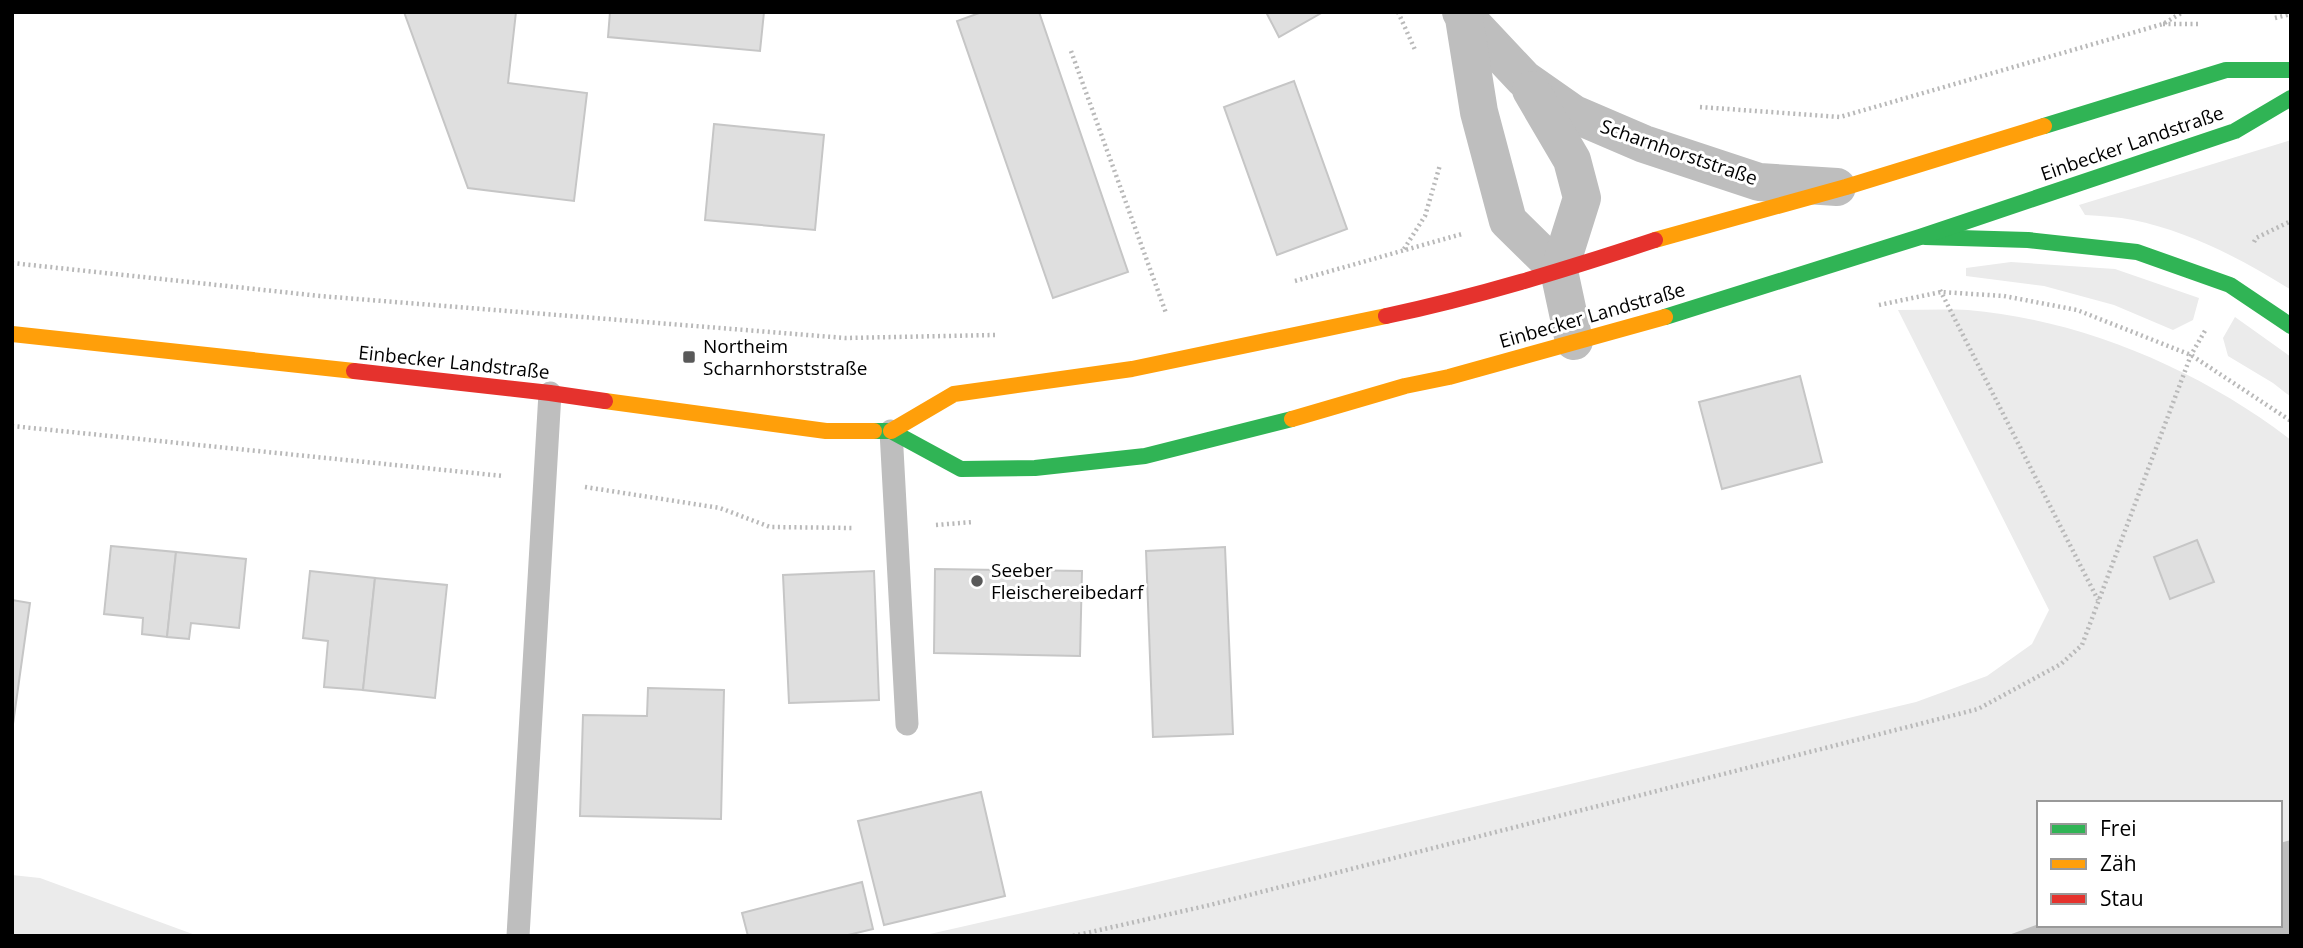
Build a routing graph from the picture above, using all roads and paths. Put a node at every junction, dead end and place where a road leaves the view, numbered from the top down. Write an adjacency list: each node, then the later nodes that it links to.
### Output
1 (1398, 12): 5 (path)
2 (2183, 12): 9 (path)
3 (1462, 15): 7 (street, Scharnhorststraße); 14 (street, Scharnhorststraße)
4 (1071, 51): 16 (path)
5 (1421, 63)
6 (2291, 70): 11 (main road, Einbecker Landstraße)
7 (1524, 79): 11 (street, Scharnhorststraße); 14 (street, Scharnhorststraße)
8 (2291, 97): 12 (main road, Einbecker Landstraße)
9 (1689, 106)
10 (1439, 155): 15 (path)
11 (1846, 187): 14 (main road, Einbecker Landstraße)
12 (1920, 237): 17 (main road); 20 (main road, Einbecker Landstraße); 27 (path)
13 (12, 263): 19 (path)
14 (1559, 271): 20 (street, Scharnhorststraße); 24 (main road, Einbecker Landstraße)
15 (1286, 284)
16 (1154, 319)
17 (2291, 326)
18 (12, 334): 21 (main road, Einbecker Landstraße)
19 (1004, 335)
20 (1574, 341): 24 (main road, Einbecker Landstraße)
21 (550, 393): 24 (main road, Einbecker Landstraße); 25 (lane)
22 (2291, 421): 27 (path)
23 (12, 426): 25 (path)
24 (891, 431): 28 (lane)
25 (545, 480): 26 (path); 29 (lane)
26 (770, 527)
27 (2098, 601): 30 (path)
28 (907, 724)
29 (518, 936)
30 (1073, 936)

